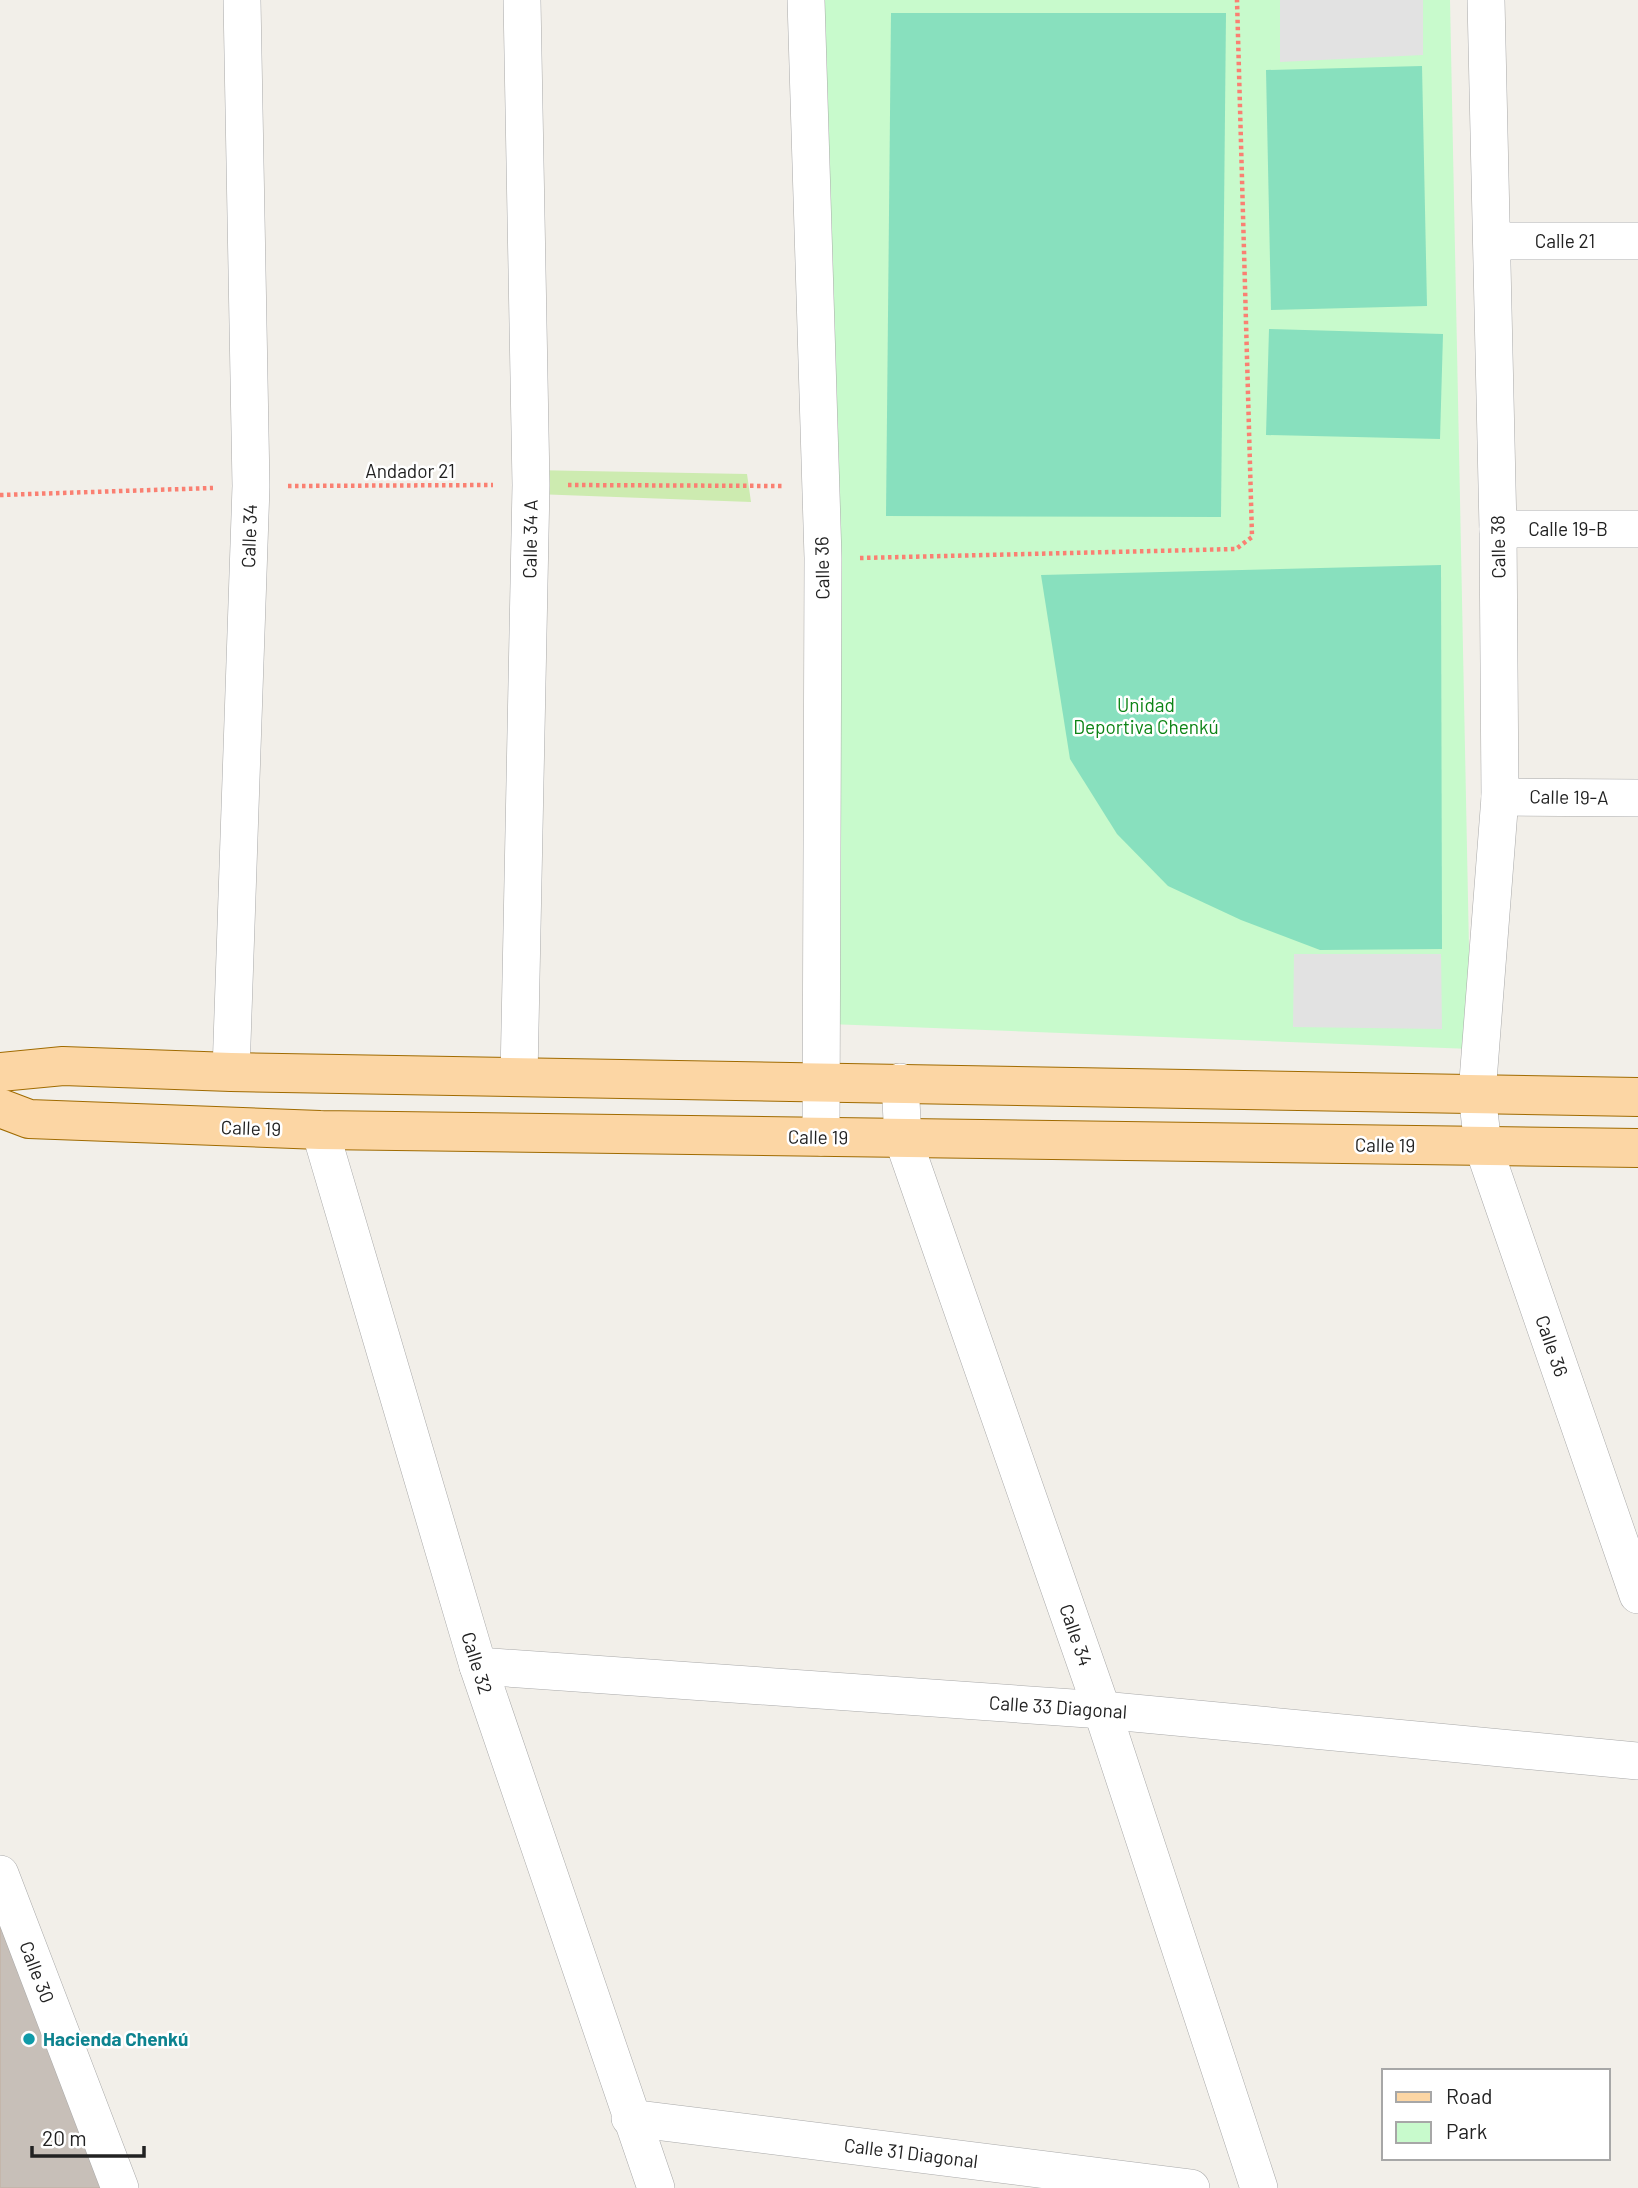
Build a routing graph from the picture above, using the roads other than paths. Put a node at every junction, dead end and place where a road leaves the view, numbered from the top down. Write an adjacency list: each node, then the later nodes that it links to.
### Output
1 (242, 0): 11 (street, Calle 34)
2 (522, 0): 13 (street, Calle 34 A)
3 (806, 0): 14 (street, Calle 36)
4 (1486, 0): 5 (street, Calle 38)
5 (1492, 241): 6 (street, Calle 21); 7 (street, Calle 38)
6 (1638, 241)
7 (1498, 529): 8 (street, Calle 19-B); 9 (street, Calle 38)
8 (1638, 529)
9 (1500, 797): 10 (street, Calle 19-A); 16 (street, Calle 38)
10 (1638, 798)
11 (231, 1072): 12 (main road); 13 (main road)
12 (0, 1073): 18 (street)
13 (519, 1077): 14 (main road)
14 (820, 1082): 15 (main road); 20 (street, Calle 36)
15 (900, 1082): 16 (main road); 21 (street, Calle 34)
16 (1477, 1094): 17 (main road); 22 (street, Calle 36)
17 (1638, 1097)
18 (14, 1114): 19 (main road, Calle 19)
19 (320, 1130): 20 (main road, Calle 19); 25 (street, Calle 32)
20 (821, 1137): 21 (main road, Calle 19)
21 (902, 1139): 22 (main road, Calle 19); 26 (street, Calle 34)
22 (1483, 1146): 23 (main road, Calle 19); 24 (street, Calle 36)
23 (1638, 1148)
24 (1638, 1595)
25 (478, 1666): 26 (street, Calle 33 Diagonal); 29 (street, Calle 32)
26 (1102, 1710): 27 (street, Calle 33 Diagonal); 33 (street, Calle 34)
27 (1638, 1761)
28 (0, 1874): 30 (street, Calle 30)
29 (631, 2118): 31 (street, Calle 32); 32 (street, Calle 31 Diagonal)
30 (120, 2188)
31 (656, 2188)
32 (1191, 2188)
33 (1259, 2188)

